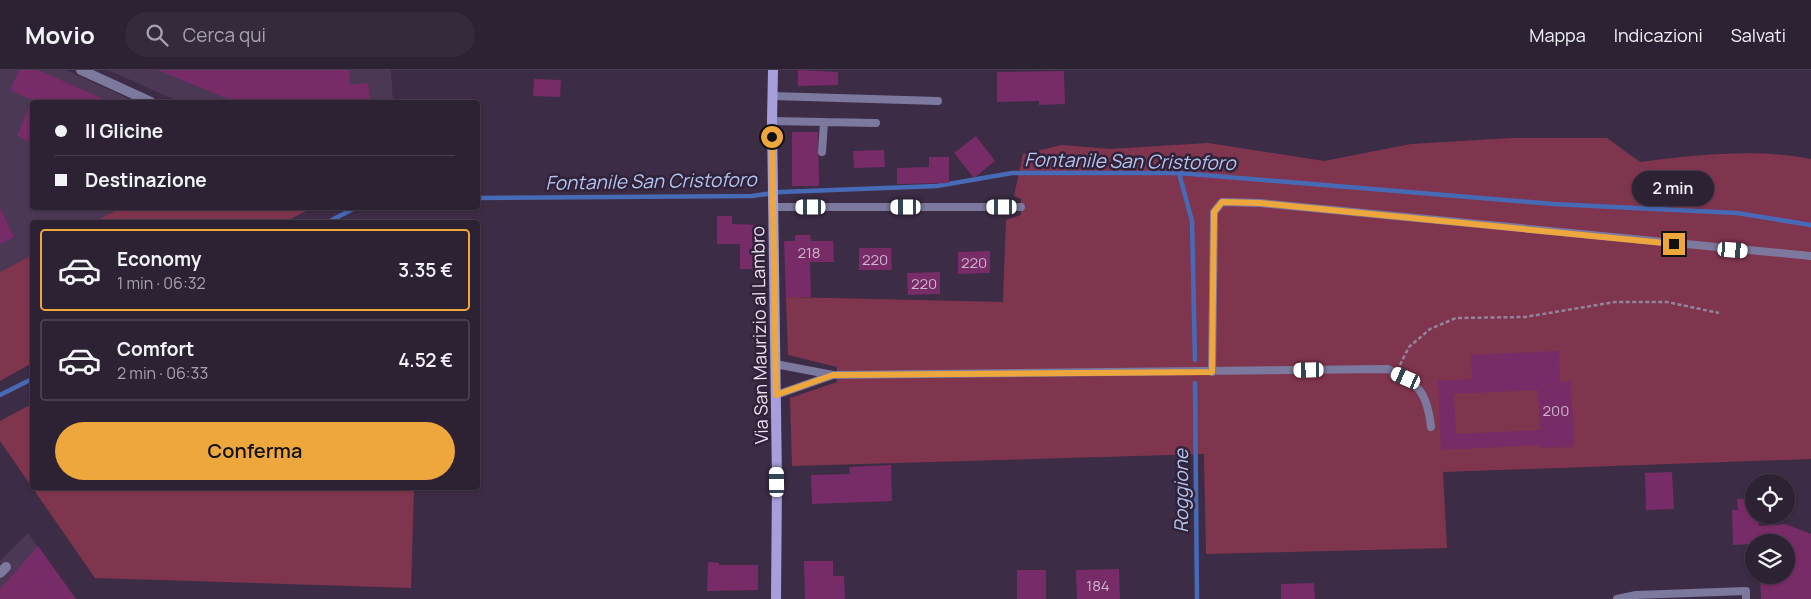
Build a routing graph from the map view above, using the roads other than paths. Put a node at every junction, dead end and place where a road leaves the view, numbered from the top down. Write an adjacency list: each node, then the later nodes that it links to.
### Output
1 (81, 70): 4 (street)
2 (773, 70): 3 (main road, Via San Maurizio al Lambro)
3 (772, 96): 5 (lane); 6 (main road, Via San Maurizio al Lambro)
4 (147, 100)
5 (938, 101)
6 (772, 121): 7 (lane); 10 (main road, Via San Maurizio al Lambro)
7 (824, 122): 8 (lane); 9 (lane)
8 (876, 123)
9 (822, 152)
10 (773, 203): 11 (lane); 13 (main road, Via San Maurizio al Lambro)
11 (1021, 207)
12 (1811, 256): 14 (lane)
13 (776, 364): 15 (lane); 16 (main road, Via San Maurizio al Lambro)
14 (1212, 372): 15 (lane); 17 (lane)
15 (833, 375): 16 (lane)
16 (776, 395): 18 (main road, Via San Maurizio al Lambro)
17 (1431, 427)
18 (776, 599)
19 (1617, 599): 20 (lane)
20 (1746, 599)

